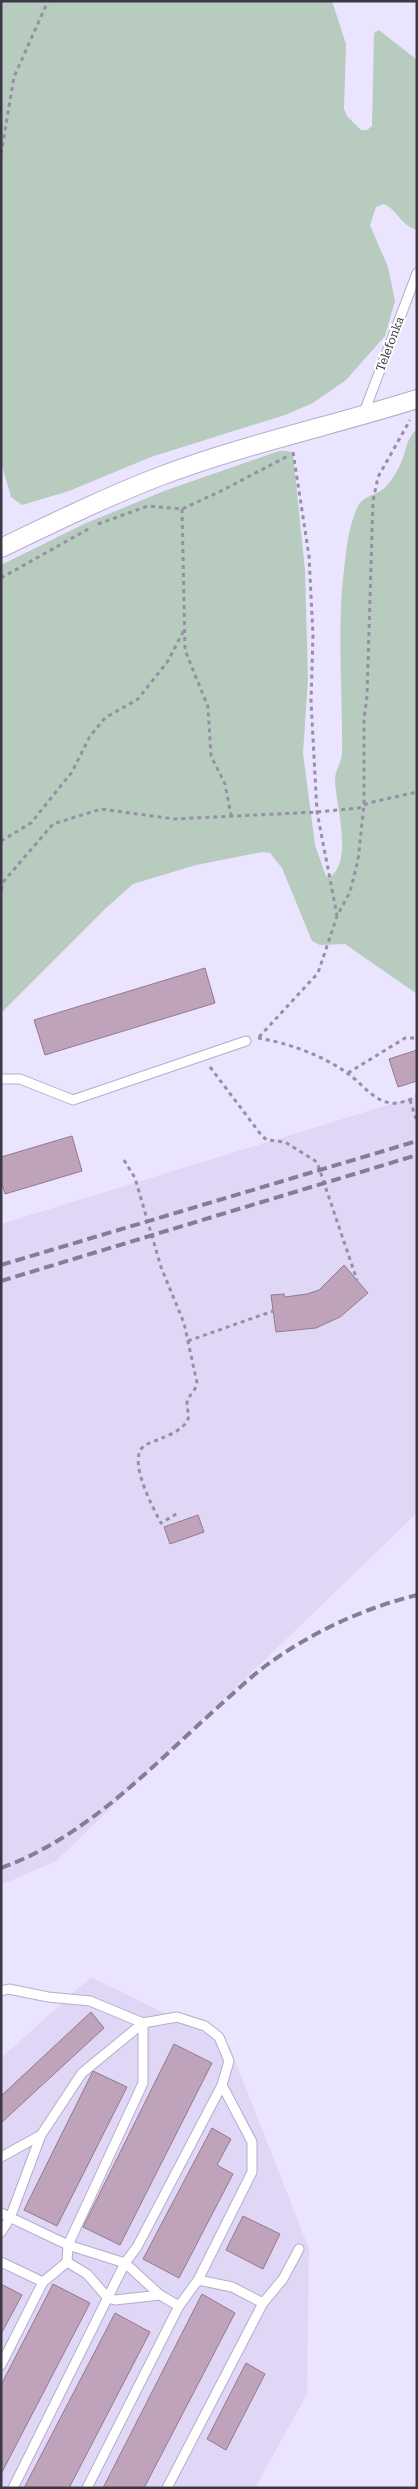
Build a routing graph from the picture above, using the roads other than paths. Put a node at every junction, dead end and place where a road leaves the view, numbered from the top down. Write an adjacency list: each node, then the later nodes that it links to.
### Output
1 (417, 272): 3 (lane, Telefonka)
2 (415, 407): 3 (street)
3 (363, 416): 4 (street)
4 (1, 548)
5 (246, 1040): 6 (lane)
6 (1, 1079)
7 (1, 1991): 8 (lane)
8 (143, 2023): 9 (lane); 10 (lane); 15 (lane)
9 (222, 2085): 19 (lane); 20 (lane)
10 (41, 2135): 11 (lane); 13 (lane)
11 (1, 2157)
12 (1, 2213): 13 (lane)
13 (10, 2218): 14 (lane); 15 (lane)
14 (1, 2232)
15 (68, 2245): 18 (lane); 19 (lane)
16 (299, 2249): 24 (lane)
17 (1, 2262): 21 (lane)
18 (67, 2262): 21 (lane); 23 (lane)
19 (125, 2263): 22 (lane); 23 (lane)
20 (198, 2280): 24 (lane); 25 (lane)
21 (43, 2282): 26 (lane)
22 (160, 2295): 23 (lane); 25 (lane)
23 (108, 2298): 27 (lane)
24 (263, 2303): 29 (lane)
25 (178, 2306): 28 (lane)
26 (1, 2365)
27 (12, 2488)
28 (86, 2488)
29 (166, 2488)

